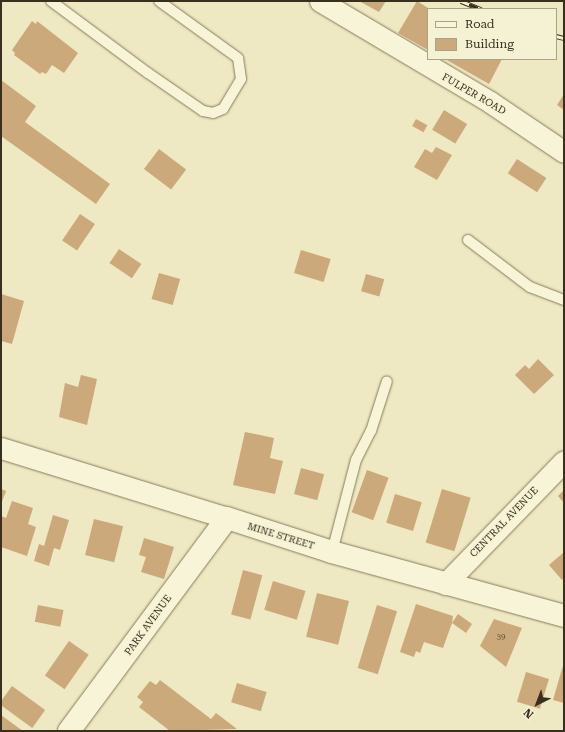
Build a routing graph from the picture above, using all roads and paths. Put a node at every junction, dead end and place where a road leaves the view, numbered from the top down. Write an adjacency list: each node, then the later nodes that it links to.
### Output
1 (51, 1): 2 (lane)
2 (159, 1)
3 (320, 1): 4 (street, FULPER ROAD)
4 (564, 152)
5 (468, 240): 6 (lane)
6 (564, 300)
7 (387, 382): 11 (lane)
8 (1, 448): 10 (street, MINE STREET)
9 (564, 461): 12 (street, CENTRAL AVENUE)
10 (227, 518): 11 (street, MINE STREET); 14 (street, PARK AVENUE)
11 (332, 552): 12 (street, MINE STREET)
12 (445, 584): 13 (street, MINE STREET)
13 (564, 616)
14 (69, 731)

